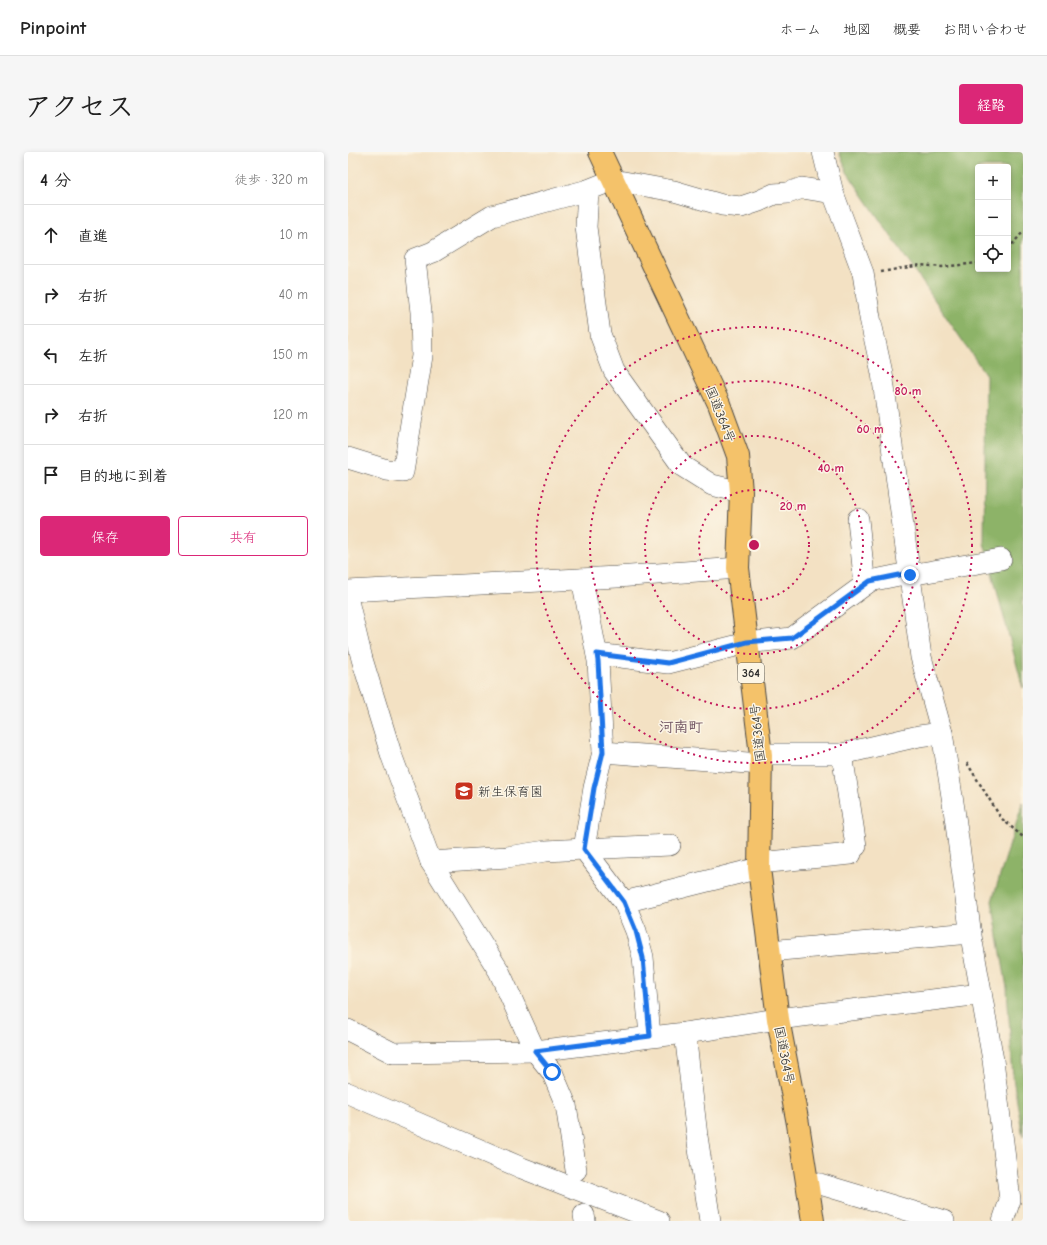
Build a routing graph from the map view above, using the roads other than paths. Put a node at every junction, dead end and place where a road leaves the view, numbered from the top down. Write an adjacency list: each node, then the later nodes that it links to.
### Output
1 (600, 152): 3 (highway, 国道364号 / 364)
2 (822, 152): 5 (street)
3 (613, 180): 4 (street); 5 (street); 7 (highway, 国道364号 / 364)
4 (588, 190): 6 (street); 7 (street)
5 (833, 193): 11 (street)
6 (348, 458)
7 (741, 492): 10 (highway, 国道364号 / 364)
8 (858, 519): 13 (street)
9 (1001, 559): 11 (street)
10 (738, 568): 12 (street); 16 (highway, 国道364号 / 364)
11 (909, 574): 13 (street); 18 (street)
12 (582, 579): 14 (street); 17 (street)
13 (866, 583): 16 (street)
14 (348, 591)
15 (348, 601): 24 (street)
16 (747, 642): 17 (street); 21 (highway, 国道364号 / 364)
17 (597, 654): 19 (street)
18 (942, 733): 20 (street); 27 (street)
19 (603, 752): 21 (street); 23 (street)
20 (842, 754): 21 (street); 25 (street)
21 (761, 760): 25 (highway, 国道364号 / 364)
22 (670, 845): 23 (street)
23 (584, 849): 24 (street); 26 (street)
24 (431, 862): 34 (street)
25 (759, 866): 26 (street); 28 (highway, 国道364号 / 364)
26 (624, 902): 33 (street)
27 (971, 933): 28 (street); 29 (street)
28 (769, 951): 30 (highway, 国道364号 / 364)
29 (981, 994): 30 (street); 42 (street)
30 (778, 1019): 32 (street); 37 (highway, 国道364号 / 364)
31 (348, 1030): 34 (street)
32 (685, 1033): 33 (street); 39 (street)
33 (650, 1036): 34 (street)
34 (535, 1051): 36 (street)
35 (348, 1093): 38 (street)
36 (576, 1170)
37 (807, 1182): 40 (highway, 国道364号 / 364); 41 (street)
38 (660, 1221)
39 (710, 1221)
40 (813, 1221)
41 (944, 1221)
42 (1003, 1221)

